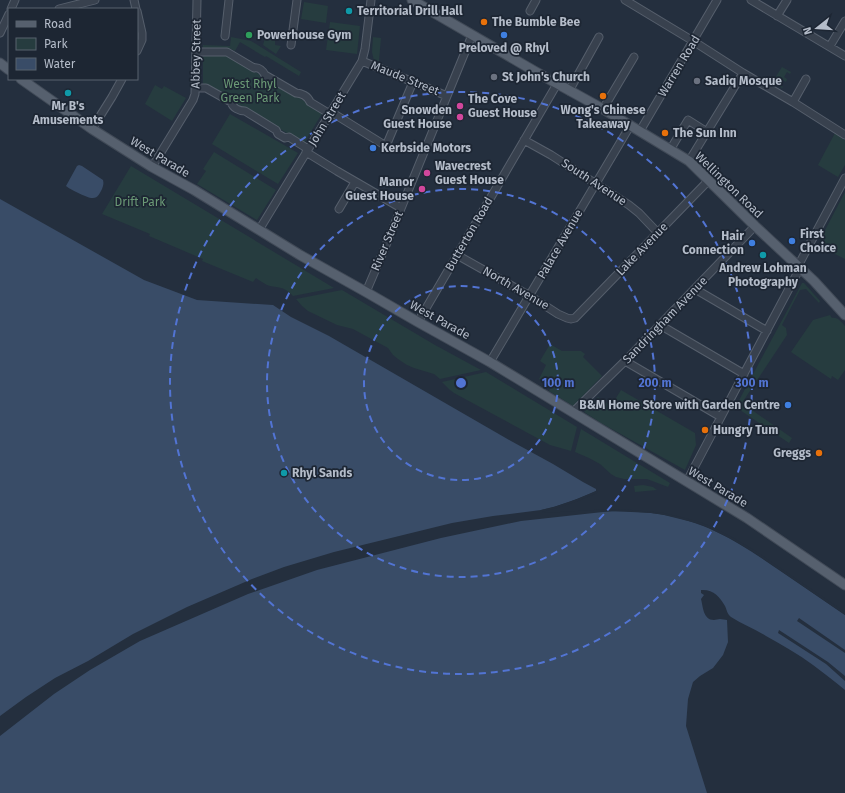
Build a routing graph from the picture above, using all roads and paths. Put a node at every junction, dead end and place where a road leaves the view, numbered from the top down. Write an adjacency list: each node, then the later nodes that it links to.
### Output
1 (95, 0): 12 (street)
2 (197, 0): 26 (street, Abbey Street)
3 (229, 0): 20 (street)
4 (297, 0): 23 (street)
5 (371, 0): 29 (street, John Street)
6 (411, 0): 19 (main road, Wellington Road)
7 (536, 0): 13 (street)
8 (625, 0): 22 (street)
9 (717, 0): 22 (street, Warren Road)
10 (751, 0): 15 (street)
11 (786, 0): 15 (street)
12 (63, 8)
13 (530, 11)
14 (138, 15): 25 (street)
15 (777, 16): 24 (street)
16 (845, 21): 24 (street)
17 (7, 22): 18 (street)
18 (0, 34)
19 (472, 35): 37 (main road, Wellington Road); 40 (street, River Street)
20 (225, 36)
21 (599, 37): 39 (street)
22 (693, 41): 32 (street); 46 (street, Warren Road)
23 (291, 45)
24 (830, 46): 27 (street)
25 (138, 49)
26 (196, 52): 38 (street, Abbey Street); 43 (street)
27 (845, 56)
28 (634, 57): 42 (street)
29 (362, 61): 36 (street, Maude Street); 43 (street, John Street)
30 (0, 63): 31 (main road)
31 (8, 69)
32 (743, 73): 41 (street); 47 (street)
33 (806, 79): 41 (street)
34 (23, 80): 45 (main road, West Parade)
35 (121, 80): 45 (street)
36 (413, 82): 40 (street, Maude Street); 43 (street)
37 (557, 84): 39 (main road, Wellington Road); 49 (street, Butterton Road)
38 (196, 88): 51 (street); 53 (street, Abbey Street)
39 (569, 91): 42 (main road, Wellington Road)
40 (447, 96): 58 (street, River Street)
41 (792, 102): 48 (street)
42 (602, 109): 44 (main road, Wellington Road)
43 (330, 113): 51 (street, John Street)
44 (630, 126): 46 (main road, Wellington Road); 57 (street, Palace Avenue)
45 (92, 129): 53 (main road, West Parade)
46 (640, 131): 50 (main road, Wellington Road)
47 (707, 132): 50 (street); 52 (street)
48 (845, 136)
49 (524, 140): 57 (street, South Avenue); 63 (street, Butterton Road)
50 (670, 150): 52 (main road, Wellington Road)
51 (307, 151): 56 (street); 61 (street, John Street)
52 (689, 161): 55 (main road, Wellington Road)
53 (152, 167): 61 (main road, West Parade)
54 (845, 178): 64 (street)
55 (708, 181): 60 (main road, Wellington Road); 62 (street, Lake Avenue)
56 (355, 182): 58 (street); 59 (street)
57 (595, 183): 62 (street, South Avenue); 67 (street, Palace Avenue)
58 (401, 208): 66 (street, River Street)
59 (339, 209)
60 (755, 226): 64 (main road, Wellington Road); 65 (street, Sandringham Avenue)
61 (259, 230): 66 (main road, West Parade)
62 (658, 233): 69 (street, Lake Avenue)
63 (457, 255): 67 (street, North Avenue); 70 (street, Butterton Road)
64 (799, 267): 68 (main road, Wellington Road); 72 (street)
65 (695, 289): 71 (street, Sandringham Avenue); 72 (street)
66 (366, 292): 70 (main road, West Parade)
67 (530, 296): 69 (street, North Avenue); 74 (street, Palace Avenue)
68 (845, 315)
69 (575, 318)
70 (418, 322): 74 (main road, West Parade)
71 (660, 325): 73 (street, Sandringham Avenue); 75 (street)
72 (767, 331): 75 (street)
73 (625, 361): 76 (street, Sandringham Avenue); 77 (street)
74 (490, 362): 76 (main road, West Parade)
75 (744, 374): 77 (street)
76 (573, 412): 78 (main road, West Parade)
77 (721, 417): 78 (street)
78 (687, 481): 79 (main road, West Parade)
79 (845, 585)

